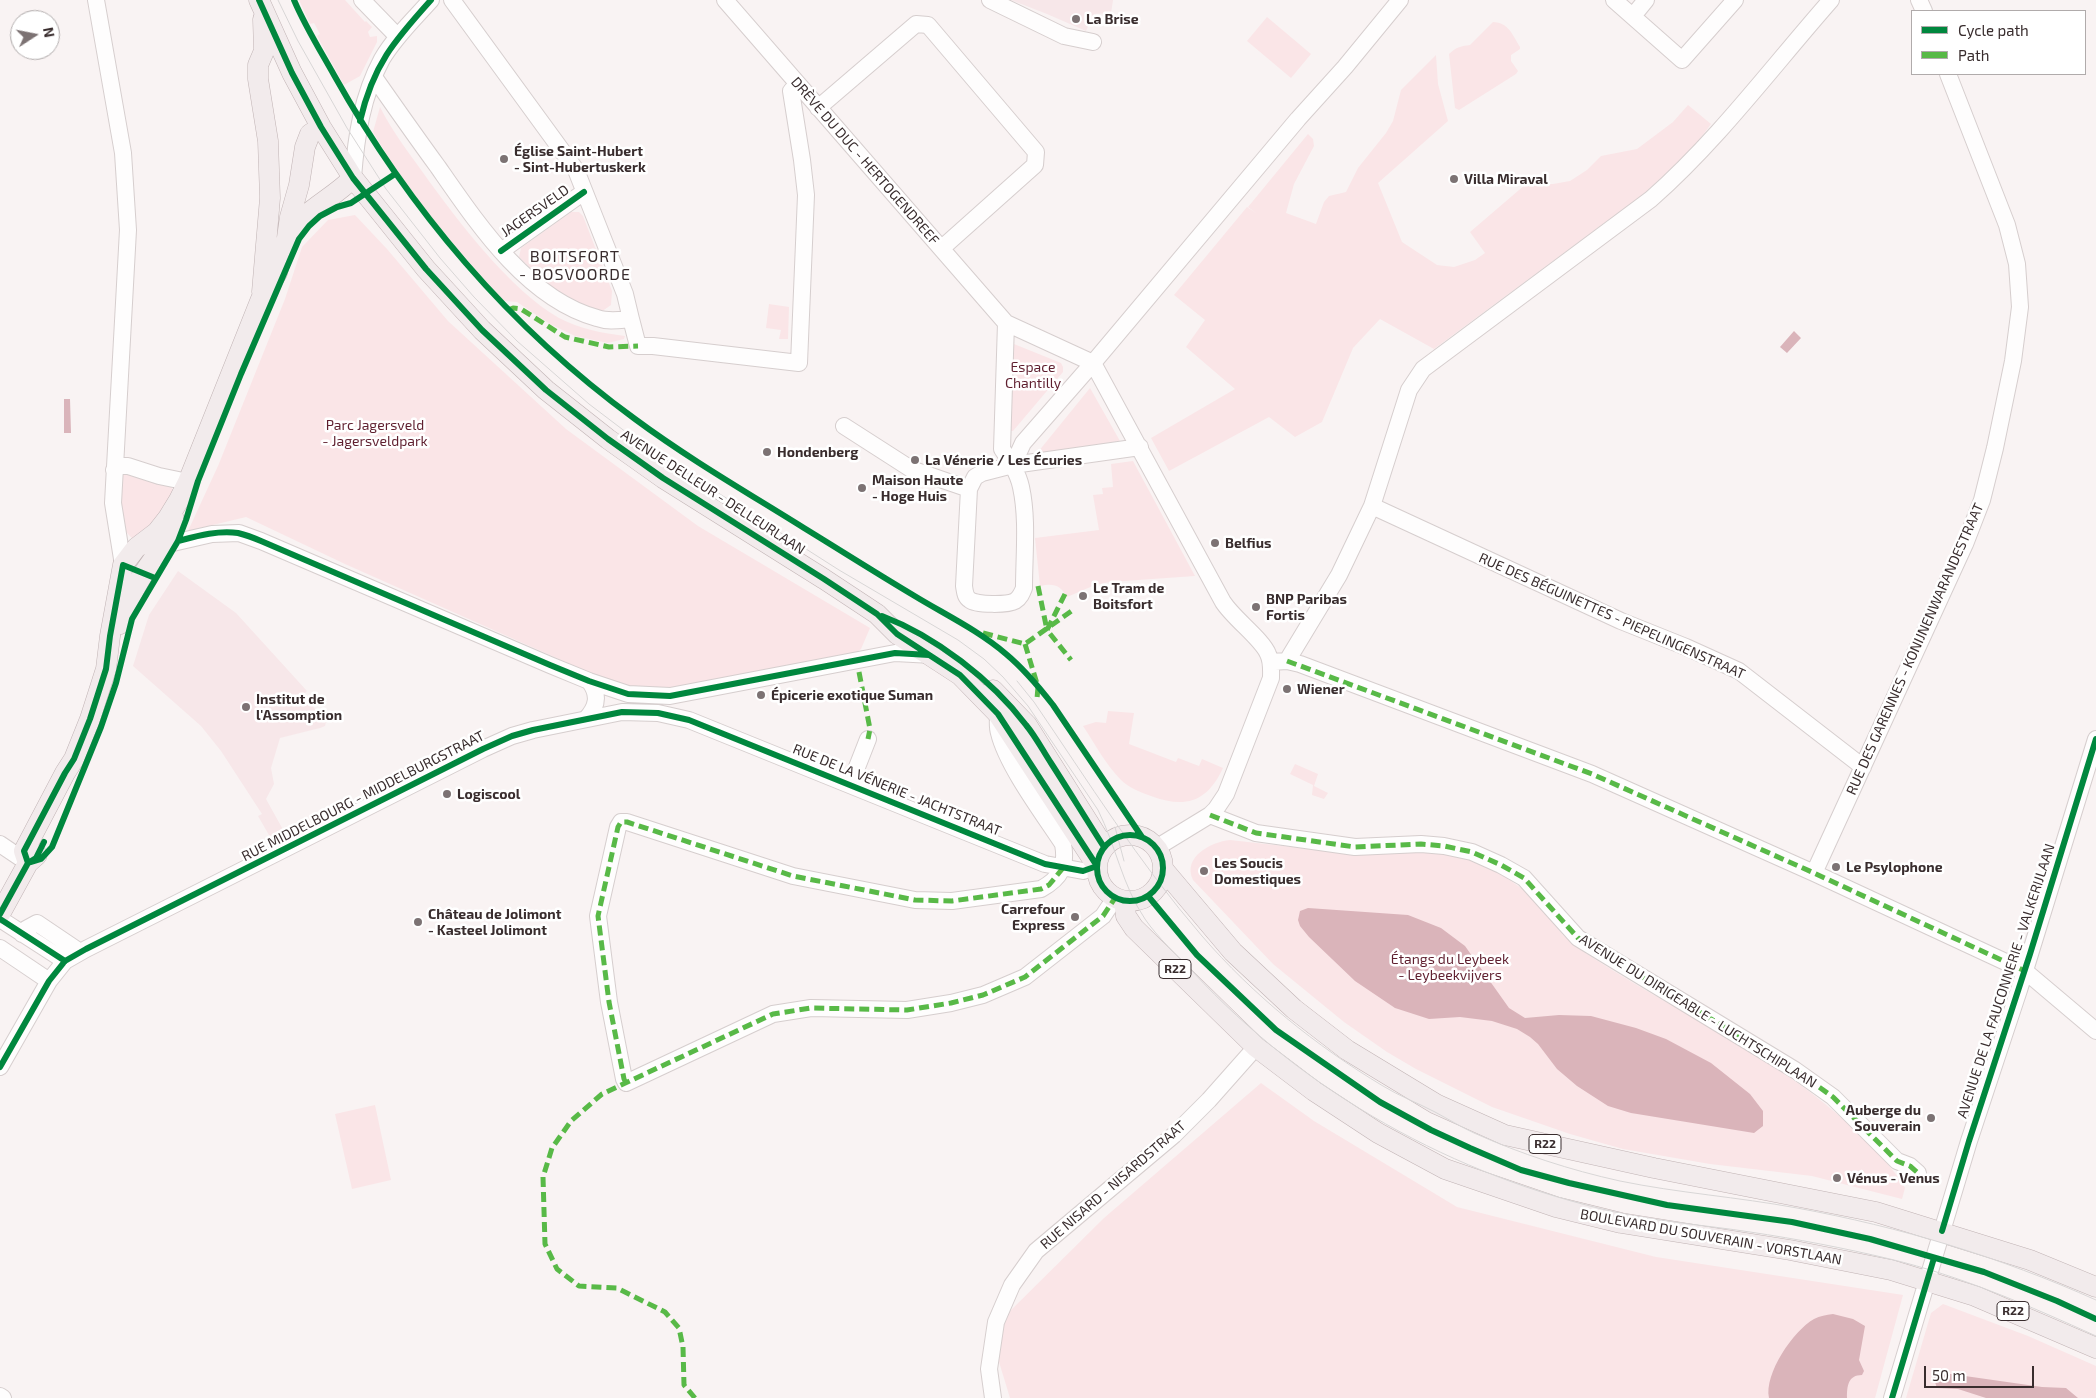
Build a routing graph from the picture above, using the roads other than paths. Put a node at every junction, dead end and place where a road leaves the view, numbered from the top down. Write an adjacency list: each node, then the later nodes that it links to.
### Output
1 (96, 0): 33 (street)
2 (362, 0): 14 (street)
3 (431, 0): 14 (street)
4 (452, 0): 22 (street, JAGERSVELD)
5 (724, 0): 18 (street, DRÈVE DU DUC - HERTOGENDREEF)
6 (990, 0): 15 (street)
7 (1400, 0): 29 (street)
8 (1614, 0): 13 (street)
9 (1646, 0): 13 (street)
10 (1735, 0): 13 (street)
11 (1830, 0): 37 (street)
12 (261, 4): 20 (main road, AVENUE DELLEUR - DELLEURLAAN / R22); 26 (main road)
13 (1632, 16)
14 (398, 37): 17 (street)
15 (1093, 42)
16 (1948, 75): 51 (street, RUE DES GARENNES - KONIJNENWARANDESTRAAT)
17 (374, 77): 21 (street); 25 (street, JAGERSVELD)
18 (798, 85): 19 (street, DRÈVE DU DUC - HERTOGENDREEF); 27 (street, JAGERSVELD)
19 (818, 108): 24 (street, DRÈVE DU DUC - HERTOGENDREEF); 24 (street)
20 (321, 127): 21 (main road, AVENUE DELLEUR - DELLEURLAAN / R22); 23 (main road)
21 (353, 178): 23 (main road); 40 (main road, AVENUE DELLEUR - DELLEURLAAN / R22)
22 (584, 192): 25 (street, JAGERSVELD); 27 (street, JAGERSVELD)
23 (287, 238): 26 (main road)
24 (942, 248): 28 (street, DRÈVE DU DUC - HERTOGENDREEF)
25 (501, 251): 27 (street, JAGERSVELD)
26 (261, 299): 34 (main road)
27 (631, 319)
28 (1006, 323): 29 (street, DRÈVE DU DUC - HERTOGENDREEF); 32 (street)
29 (1093, 363): 31 (street); 32 (street)
30 (844, 426): 35 (street)
31 (1140, 447): 32 (street); 42 (street)
32 (1013, 466): 35 (street); 35 (street)
33 (114, 470): 34 (street); 39 (street)
34 (188, 482): 36 (main road)
35 (968, 495)
36 (179, 500): 38 (main road); 39 (main road)
37 (1372, 506): 42 (street); 51 (street, RUE DES BÉGUINETTES - PIEPELINGENSTRAAT)
38 (164, 545): 43 (main road); 44 (street)
39 (122, 570): 43 (main road)
40 (877, 614): 41 (main road, R22); 55 (main road, R22)
41 (932, 656): 45 (street); 46 (main road, R22)
42 (1279, 661): 53 (street); 60 (street)
43 (106, 669): 57 (main road)
44 (589, 682): 45 (street); 47 (street)
45 (692, 694): 48 (street)
46 (998, 714): 58 (main road, R22); 59 (street)
47 (586, 719): 48 (street, RUE MIDDELBOURG - MIDDELBURGSTRAAT); 66 (street, RUE MIDDELBOURG - MIDDELBURGSTRAAT)
48 (689, 720): 52 (street, RUE DE LA VÉNERIE - JACHTSTRAAT)
49 (868, 739): 52 (street)
50 (2096, 739): 68 (street, AVENUE DE LA FAUCONNERIE - VALKERIJLAAN)
51 (1863, 767): 60 (street, RUE DES GARENNES - KONIJNENWARANDESTRAAT)
52 (850, 785): 59 (street, RUE DE LA VÉNERIE - JACHTSTRAAT)
53 (1215, 817): 56 (street); 73 (street, AVENUE DU DIRIGEABLE - LUCHTSCHIPLAAN)
54 (0, 844): 57 (street)
55 (1104, 847): 56 (main road, R22); 58 (main road)
56 (1160, 858): 61 (main road); 74 (main road, R22)
57 (28, 863): 62 (main road)
58 (1097, 866): 59 (street, RUE DE LA VÉNERIE - JACHTSTRAAT); 61 (main road, R22)
59 (1063, 868): 61 (street)
60 (1814, 873): 68 (street)
61 (1119, 900): 71 (main road, BOULEVARD DU SOUVERAIN - VORSTLAAN / R22)
62 (0, 914)
63 (0, 919): 64 (street)
64 (22, 934): 66 (street); 67 (street)
65 (0, 948): 69 (street)
66 (80, 952): 67 (street, RUE MIDDELBOURG - MIDDELBURGSTRAAT)
67 (65, 961): 69 (street)
68 (2025, 971): 70 (street); 74 (street, AVENUE DE LA FAUCONNERIE - VALKERIJLAAN)
69 (49, 981): 72 (street)
70 (2096, 1030)
71 (1256, 1047): 75 (main road, BOULEVARD DU SOUVERAIN - VORSTLAAN / R22); 80 (street, RUE NISARD - NISARDSTRAAT)
72 (0, 1067)
73 (1918, 1173)
74 (1942, 1232): 75 (street); 76 (main road, R22)
75 (1927, 1281): 77 (main road, BOULEVARD DU SOUVERAIN - VORSTLAAN / R22); 81 (street)
76 (2096, 1287)
77 (2096, 1348)
78 (0, 1396): 79 (street)
79 (3, 1398)
80 (993, 1398)
81 (1892, 1398)

